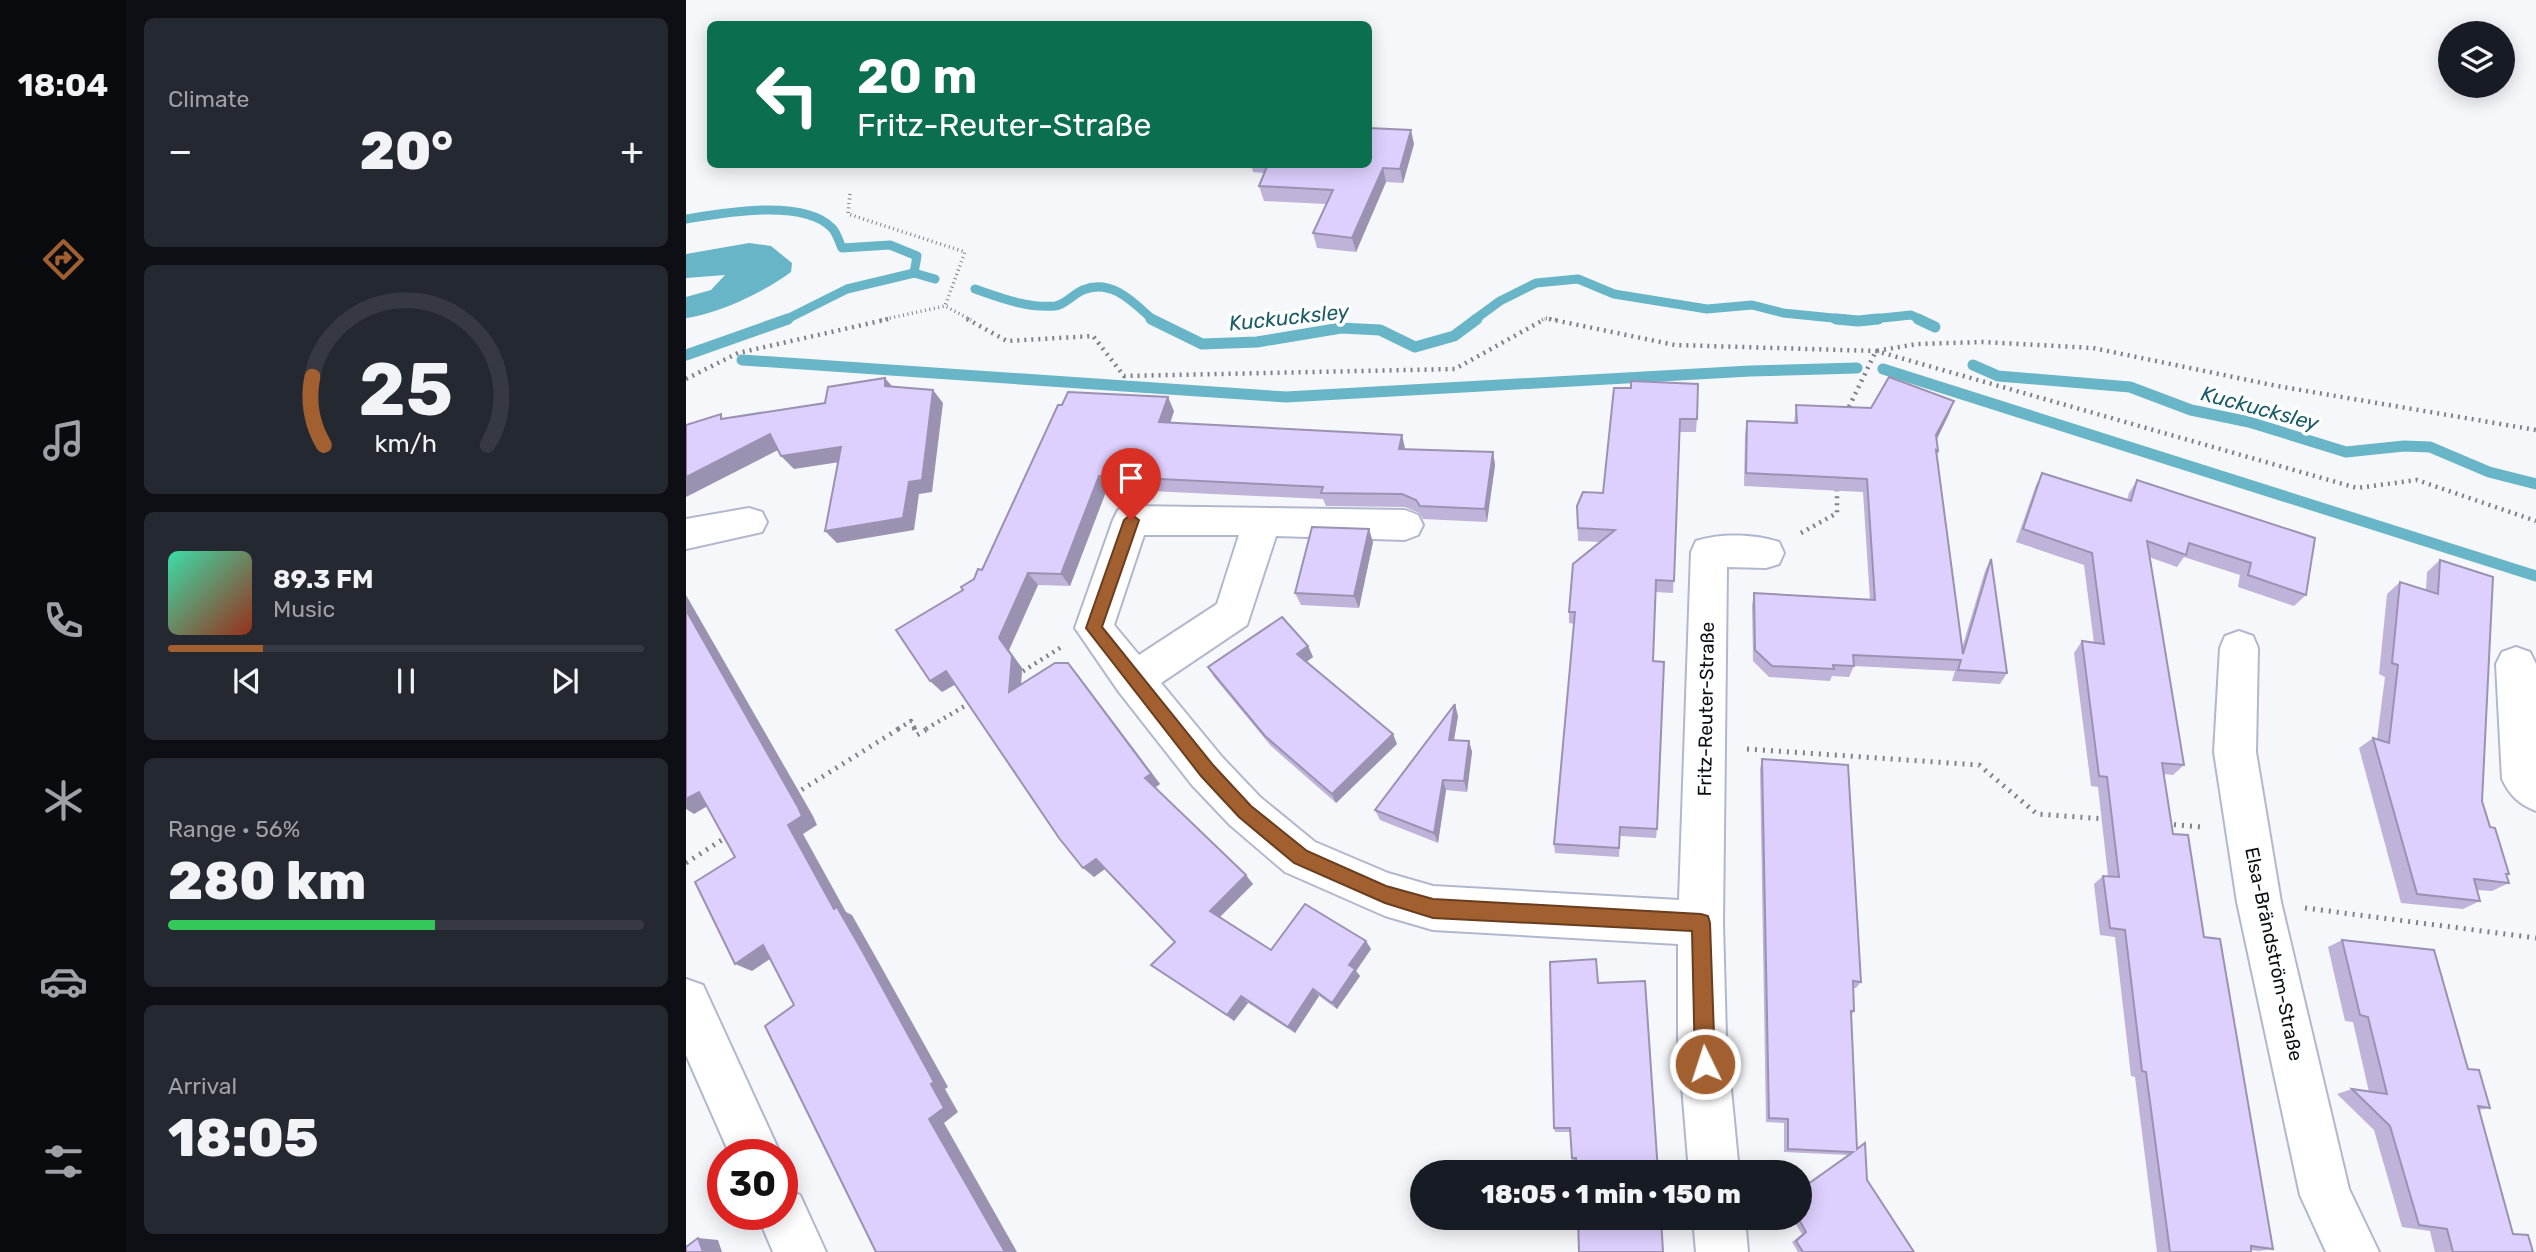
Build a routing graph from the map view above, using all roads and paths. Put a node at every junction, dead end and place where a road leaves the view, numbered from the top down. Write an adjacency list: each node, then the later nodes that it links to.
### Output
1 (850, 194): 2 (path)
2 (945, 306): 3 (path); 4 (path)
3 (1877, 351): 5 (path); 6 (path); 9 (path)
4 (686, 379)
5 (1843, 419)
6 (2536, 430)
7 (1837, 485): 13 (path)
8 (1262, 521): 11 (street); 14 (street); 18 (street)
9 (2536, 521)
10 (749, 522): 12 (street)
11 (1405, 525)
12 (686, 534)
13 (1766, 553): 20 (street, Fritz-Reuter-Straße)
14 (1094, 628): 17 (path); 18 (street)
15 (2239, 648): 25 (street, Elsa-Brändström-Straße)
16 (2516, 664): 21 (street)
17 (1011, 678)
18 (1133, 680): 29 (street)
19 (976, 699): 22 (path)
20 (1704, 746): 23 (path); 29 (street, Fritz-Reuter-Straße)
21 (2536, 791)
22 (787, 799)
23 (2116, 820)
24 (2155, 823): 25 (path)
25 (2248, 830): 28 (street, Elsa-Brändström-Straße)
26 (731, 835): 27 (path)
27 (686, 863)
28 (2259, 902): 30 (path); 38 (street, Elsa-Brändström-Straße)
29 (1701, 923): 33 (street, Fritz-Reuter-Straße)
30 (2536, 938)
31 (686, 1002): 32 (street)
32 (749, 1139)
33 (1713, 1160)
34 (790, 1230): 36 (street)
35 (1720, 1230): 37 (street)
36 (800, 1252)
37 (1722, 1252)
38 (2353, 1252)

